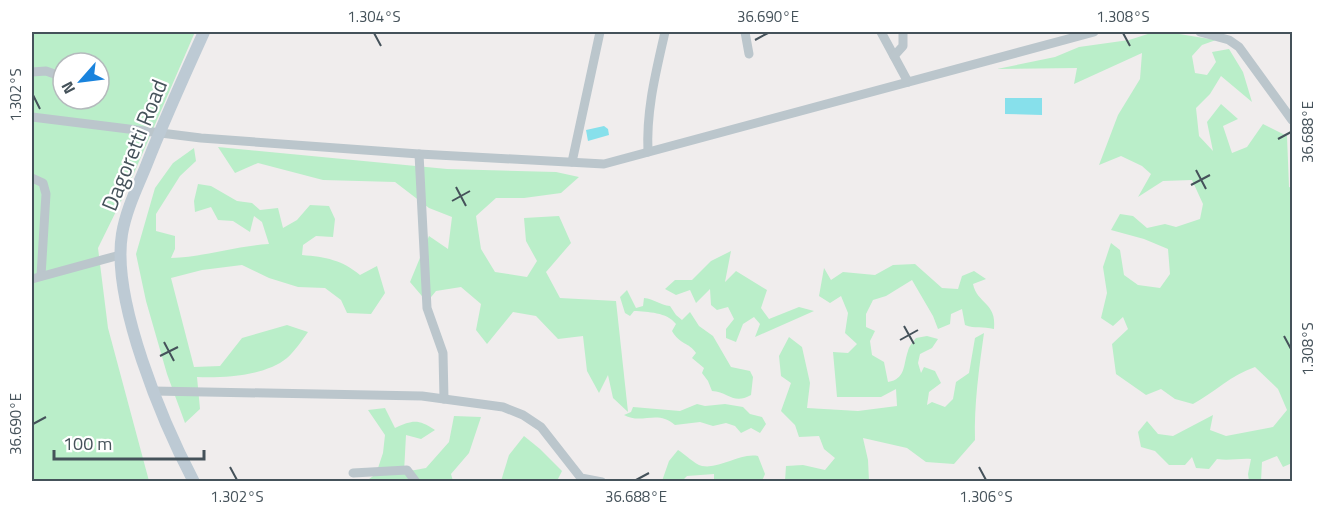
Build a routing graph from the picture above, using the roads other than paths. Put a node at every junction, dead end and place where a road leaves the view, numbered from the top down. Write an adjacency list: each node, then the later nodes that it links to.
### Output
1 (204, 32): 16 (main road, Dagoretti Road)
2 (600, 32): 19 (street)
3 (665, 32): 17 (street)
4 (745, 32): 9 (street)
5 (881, 32): 10 (street)
6 (903, 32): 10 (street)
7 (1094, 32): 13 (street)
8 (1200, 32): 15 (street)
9 (749, 54)
10 (894, 56): 13 (street)
11 (32, 72): 12 (street)
12 (51, 73)
13 (908, 82): 17 (street)
14 (32, 117): 16 (street)
15 (1293, 120)
16 (160, 132): 18 (street); 21 (main road, Dagoretti Road)
17 (648, 152): 19 (street)
18 (419, 154): 19 (street); 24 (street)
19 (572, 162)
20 (32, 178): 22 (street)
21 (120, 255): 22 (street); 23 (main road, Dagoretti Road)
22 (36, 278)
23 (154, 391): 24 (street); 27 (main road, Dagoretti Road)
24 (444, 399): 26 (street)
25 (353, 473): 28 (street)
26 (579, 480): 29 (street)
27 (194, 482)
28 (416, 482)
29 (602, 482)

